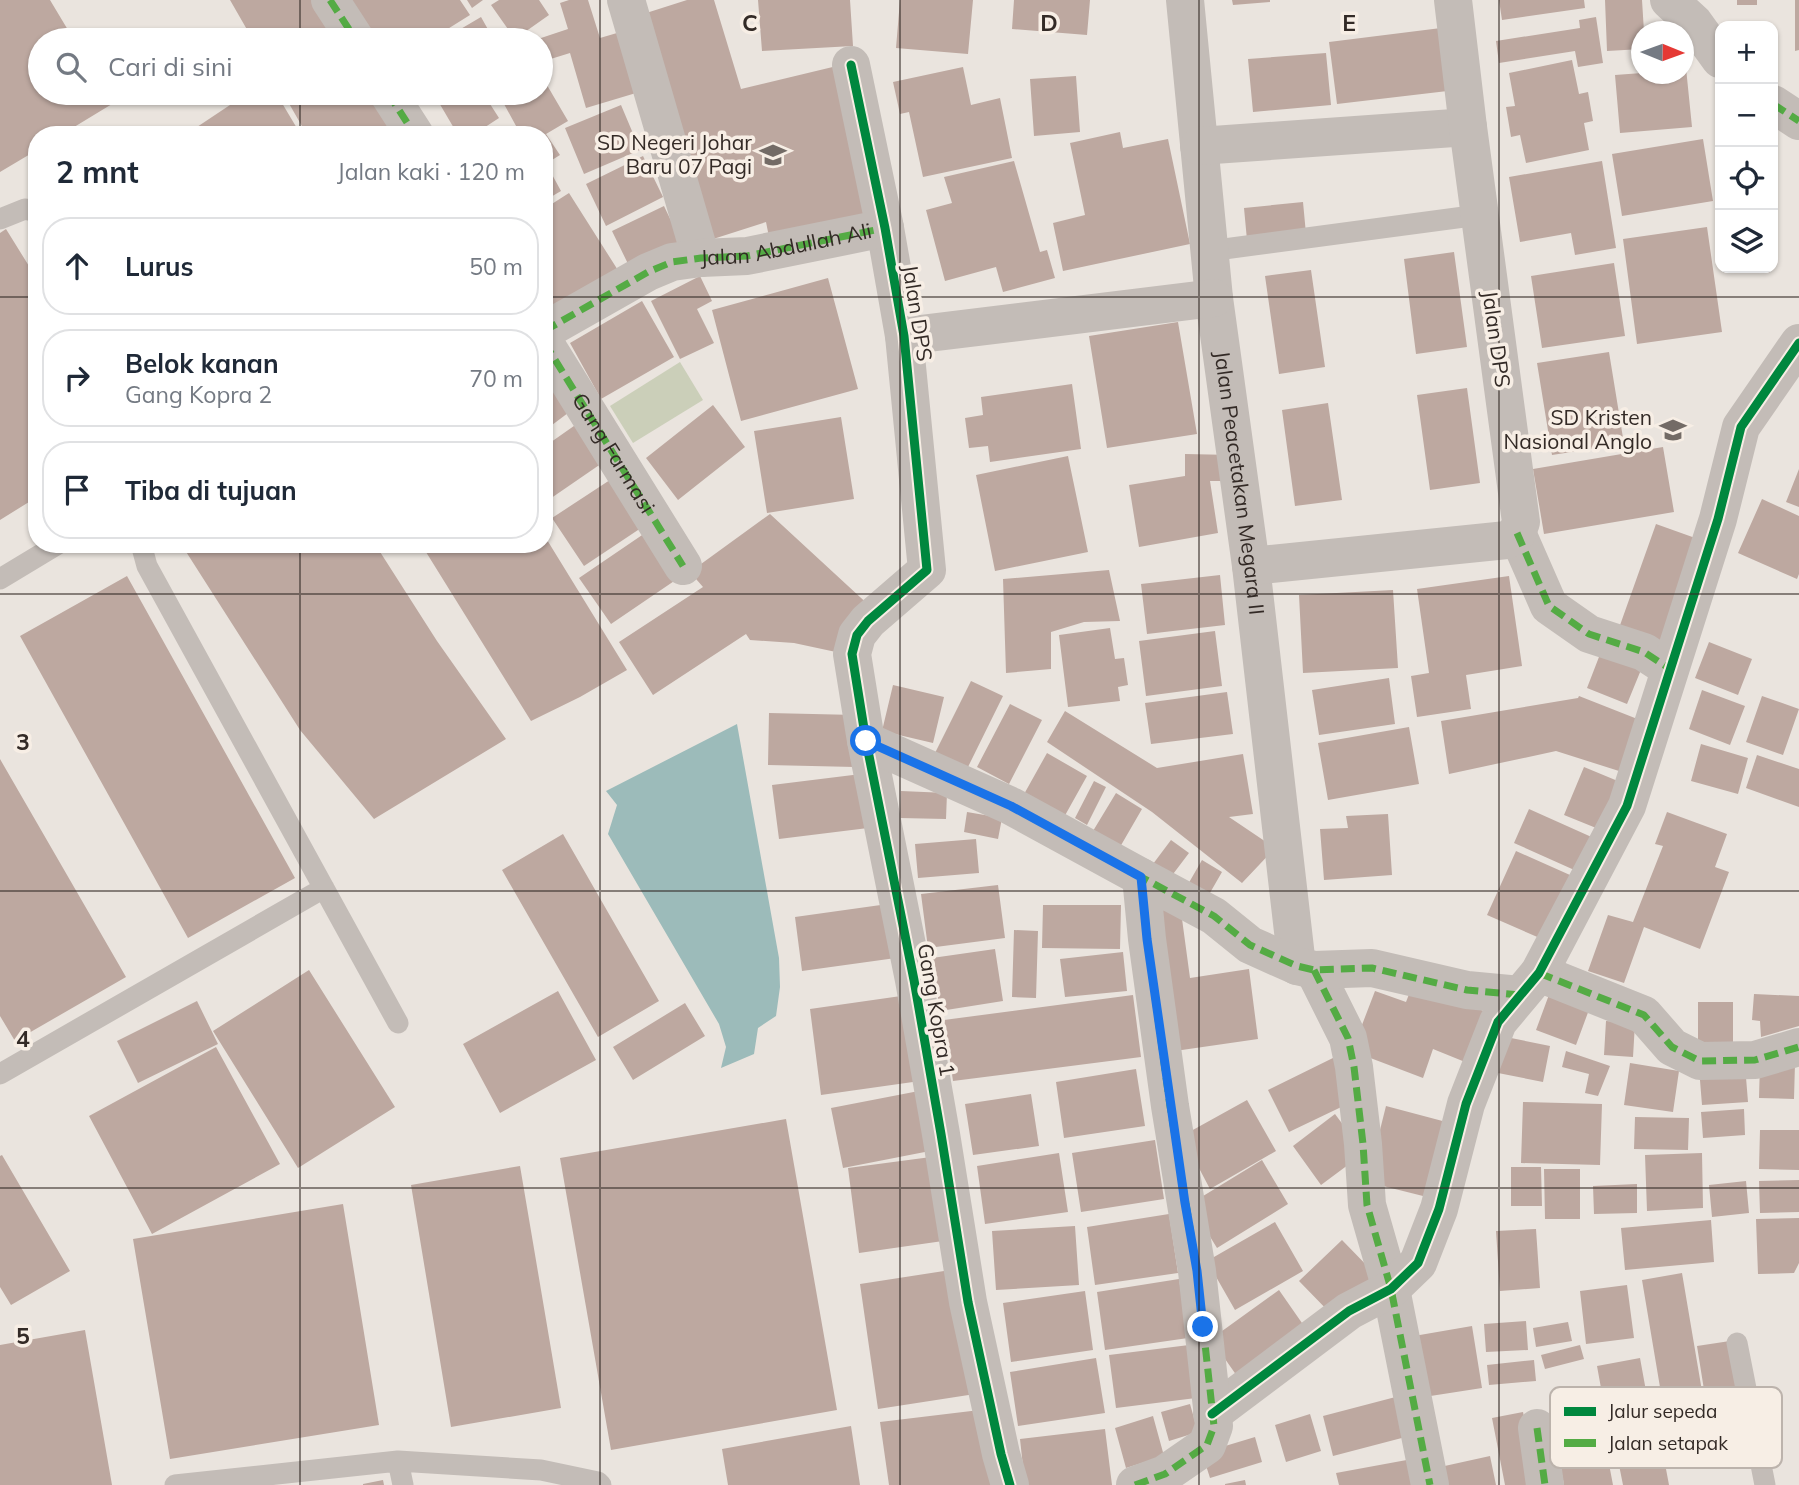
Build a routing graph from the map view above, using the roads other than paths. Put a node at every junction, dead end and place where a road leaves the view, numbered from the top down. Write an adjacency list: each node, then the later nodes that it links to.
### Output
1 (330, 0): 6 (street)
2 (626, 0): 20 (street, Jalan Abdullah Ali)
3 (1185, 0): 14 (street, Jalan Peacetakan Megara II)
4 (1453, 0): 13 (street, Jalan DPS)
5 (1669, 0): 7 (street)
6 (348, 28)
7 (1715, 53)
8 (851, 65): 18 (street, Jalan DPS)
9 (396, 105): 12 (street)
10 (1778, 107): 11 (street)
11 (1799, 121)
12 (409, 126)
13 (1468, 127): 14 (street); 16 (street, Jalan DPS)
14 (1199, 146): 19 (street, Jalan Peacetakan Megara II)
15 (28, 210): 17 (lane)
16 (1479, 215): 19 (lane); 26 (street, Jalan DPS)
17 (0, 219)
18 (885, 228): 20 (street, Jalan Abdullah Ali); 23 (street, Jalan DPS)
19 (1209, 251): 21 (street, Jalan Peacetakan Megara II)
20 (701, 258): 22 (street)
21 (1214, 298): 23 (street, Jalan DPS); 30 (street, Jalan Peacetakan Megara II)
22 (553, 326)
23 (904, 336): 31 (street, Jalan DPS)
24 (1799, 342): 33 (street)
25 (553, 357): 29 (street, Gang Farmasi)
26 (1517, 533): 30 (street); 33 (street)
27 (43, 553): 32 (lane)
28 (143, 553): 36 (lane)
29 (683, 566)
30 (1251, 566): 37 (street, Jalan Peacetakan Megara II)
31 (927, 570): 34 (street, Gang Kopra 1)
32 (0, 579)
33 (1670, 669): 38 (street)
34 (866, 741): 35 (street); 51 (street, Gang Kopra 1)
35 (1141, 885): 37 (street); 45 (street)
36 (324, 888): 39 (lane); 41 (lane)
37 (1305, 968): 38 (street); 42 (street)
38 (1530, 984): 40 (street); 42 (street)
39 (398, 1023)
40 (1799, 1046)
41 (0, 1074)
42 (1391, 1289): 45 (street); 53 (street)
43 (1737, 1343): 44 (lane)
44 (1746, 1387)
45 (1212, 1414): 52 (street)
46 (1537, 1428): 54 (street)
47 (398, 1461): 48 (lane); 49 (lane); 50 (lane)
48 (175, 1485)
49 (403, 1485)
50 (601, 1485)
51 (1010, 1485)
52 (1135, 1485)
53 (1430, 1485)
54 (1545, 1485)

